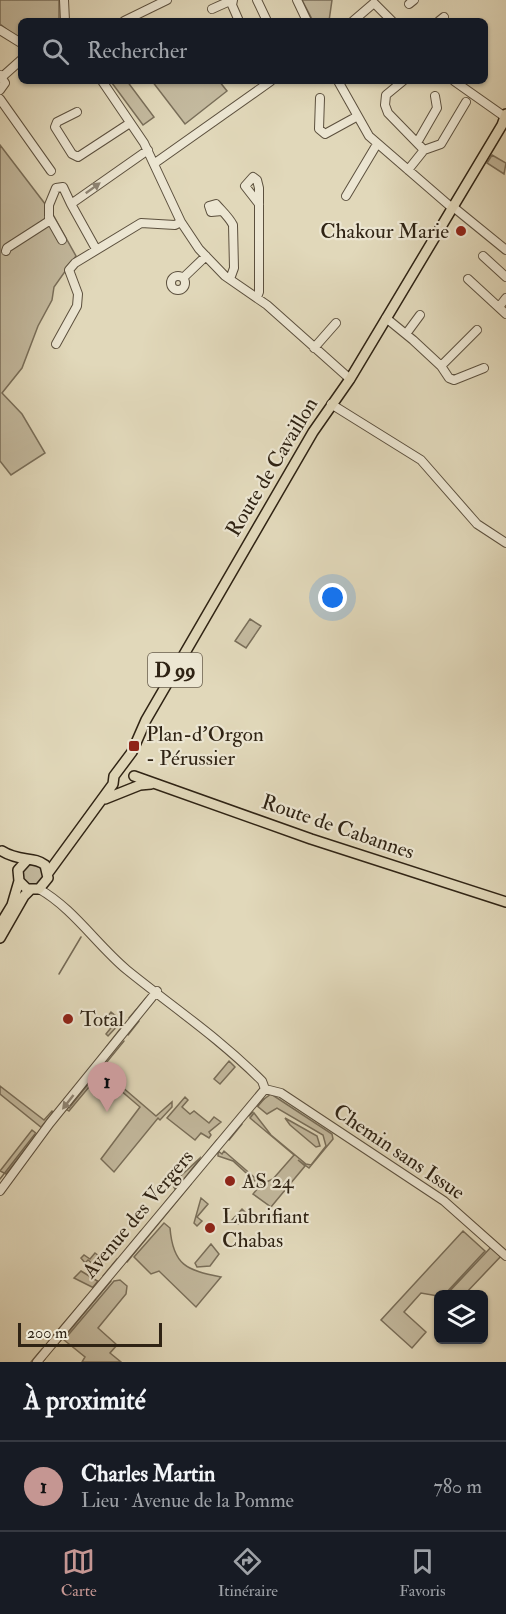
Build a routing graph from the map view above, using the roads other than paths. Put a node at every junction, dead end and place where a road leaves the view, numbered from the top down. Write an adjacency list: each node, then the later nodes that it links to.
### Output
1 (64, 0): 7 (street)
2 (167, 0): 8 (street)
3 (233, 0): 6 (street); 9 (street)
4 (257, 0): 10 (street)
5 (297, 0): 11 (street)
6 (212, 9)
7 (65, 18)
8 (130, 18)
9 (238, 18)
10 (266, 18)
11 (306, 18)
12 (356, 18): 13 (street)
13 (389, 18)
14 (0, 30): 15 (street)
15 (18, 41)
16 (18, 62): 17 (street)
17 (1, 76): 23 (street)
18 (104, 84): 31 (street)
19 (267, 84): 36 (street)
20 (340, 84): 30 (street)
21 (399, 84): 32 (street)
22 (458, 84): 29 (street)
23 (0, 90)
24 (435, 96): 32 (street)
25 (320, 98): 30 (street)
26 (0, 99): 38 (street)
27 (466, 102): 35 (street)
28 (77, 112): 31 (street)
29 (505, 115): 42 (main road, Route de Cavaillon / D 99)
30 (356, 117): 33 (street)
31 (130, 123): 34 (street)
32 (418, 141): 35 (street)
33 (377, 144): 37 (street); 39 (street)
34 (148, 150): 36 (street); 40 (street, one-way to 34)
35 (424, 150): 37 (street)
36 (155, 163): 45 (street)
37 (408, 170): 42 (street)
38 (51, 171)
39 (346, 196)
40 (71, 204): 44 (street); 47 (street)
41 (259, 204): 56 (street)
42 (452, 207): 48 (street); 61 (main road, Route de Cavaillon / D 99)
43 (222, 211): 54 (street)
44 (50, 217): 46 (street); 49 (street)
45 (181, 222): 47 (street); 50 (street)
46 (62, 240)
47 (96, 249): 65 (street)
48 (506, 250)
49 (6, 251)
50 (206, 256): 53 (street); 54 (street)
51 (483, 256): 52 (street)
52 (506, 277)
53 (183, 278)
54 (230, 279): 56 (street)
55 (468, 279): 58 (street)
56 (257, 297): 66 (street)
57 (506, 298): 58 (street)
58 (500, 307): 59 (street)
59 (506, 314)
60 (420, 315): 64 (street)
61 (386, 318): 64 (street); 69 (main road, Route de Cavaillon / D 99)
62 (336, 323): 66 (street)
63 (477, 330): 67 (street)
64 (406, 334): 67 (street)
65 (56, 344)
66 (314, 348): 69 (street)
67 (441, 366): 68 (street)
68 (484, 368)
69 (350, 379): 70 (main road, Route de Cavaillon / D 99)
70 (331, 404): 71 (street); 72 (main road, Route de Cavaillon / D 99)
71 (506, 543)
72 (132, 752): 73 (main road, Route de Cavaillon / D 99); 74 (main road, Route de Cavaillon / D 99)
73 (119, 771): 74 (main road); 75 (main road)
74 (132, 774): 76 (main road, Route de Cabannes); 77 (main road)
75 (113, 784): 78 (main road); 79 (main road)
76 (159, 784): 77 (main road, Route de Cabannes); 88 (main road, Route de Cabannes)
77 (133, 787): 78 (main road)
78 (121, 791): 79 (main road)
79 (99, 804): 81 (main road)
80 (1, 850): 82 (main road); 84 (main road)
81 (61, 852): 83 (main road); 85 (main road)
82 (27, 861): 83 (main road); 84 (main road)
83 (43, 863): 85 (main road)
84 (18, 877): 86 (main road); 89 (main road)
85 (48, 877): 86 (main road); 87 (street)
86 (35, 890): 87 (street); 90 (main road)
87 (56, 900): 91 (street)
88 (506, 902)
89 (0, 925)
90 (0, 938)
91 (157, 991): 92 (street); 93 (street, one-way to 93)
92 (265, 1089): 94 (street, Chemin sans Issue); 95 (street, Avenue des Vergers)
93 (0, 1191)
94 (506, 1256)
95 (37, 1362)

